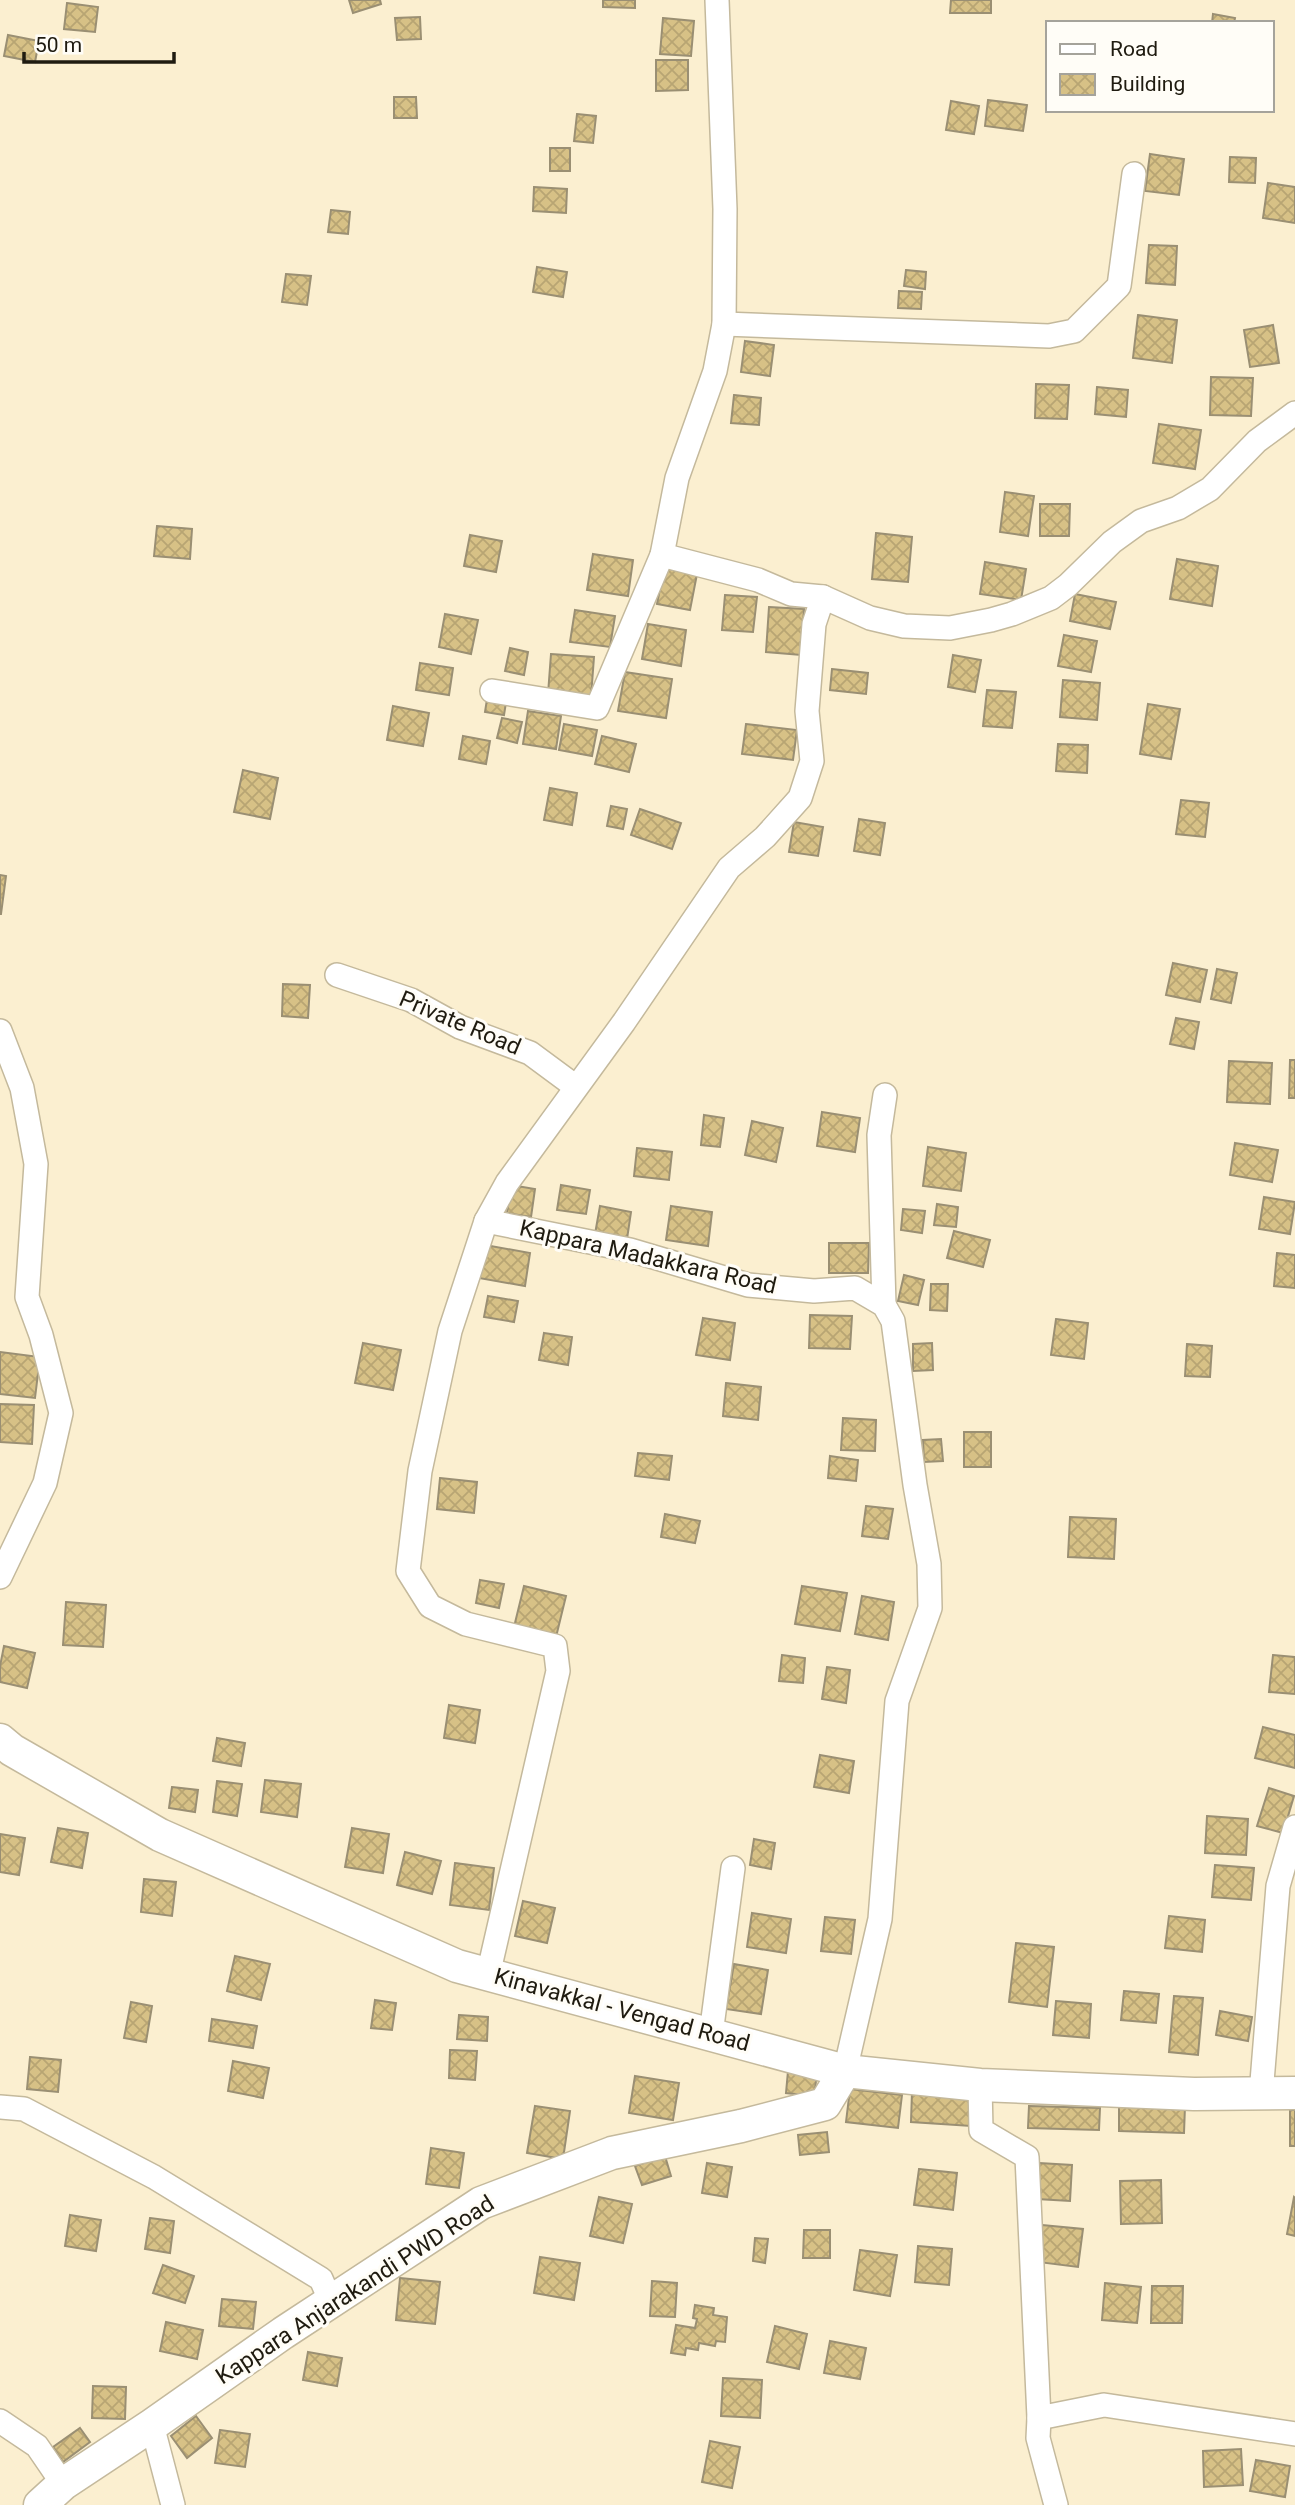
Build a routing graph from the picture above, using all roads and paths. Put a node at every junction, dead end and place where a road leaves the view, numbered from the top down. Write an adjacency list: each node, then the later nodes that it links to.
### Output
1 (717, 0): 3 (street)
2 (1134, 174): 3 (street)
3 (724, 324): 5 (street)
4 (1295, 413): 6 (street)
5 (662, 555): 6 (street); 7 (street)
6 (823, 597): 10 (street, Kappara Madakkara Road)
7 (492, 691)
8 (337, 975): 10 (street, Private Road)
9 (0, 1031): 14 (street)
10 (576, 1087): 12 (street, Kappara Madakkara Road)
11 (885, 1095): 13 (street)
12 (486, 1221): 13 (street, Kappara Madakkara Road); 18 (street)
13 (884, 1305): 20 (street)
14 (0, 1577)
15 (0, 1740): 18 (main road, Kinavakkal - Vengad Road)
16 (1295, 1827): 23 (street)
17 (733, 1868): 19 (street)
18 (488, 1975): 19 (main road, Kinavakkal - Vengad Road)
19 (711, 2034): 20 (main road, Kinavakkal - Vengad Road)
20 (845, 2071): 21 (main road, Kinavakkal - Vengad Road); 27 (main road, Kappara Anjarakandi PWD Road)
21 (980, 2085): 23 (main road, Kinavakkal - Vengad Road); 26 (street)
22 (1295, 2093): 23 (main road, Kinavakkal - Vengad Road)
23 (1261, 2094)
24 (0, 2107): 27 (street)
25 (1024, 2129): 26 (street)
26 (1024, 2154): 28 (street)
27 (331, 2302): 30 (main road, Kappara Anjarakandi PWD Road)
28 (1039, 2418): 31 (street); 35 (street)
29 (0, 2421): 32 (street)
30 (152, 2425): 32 (main road, Kappara Anjarakandi PWD Road); 34 (street)
31 (1295, 2434)
32 (64, 2484): 33 (main road, Kappara Anjarakandi PWD Road)
33 (40, 2505)
34 (173, 2505)
35 (1056, 2505)

